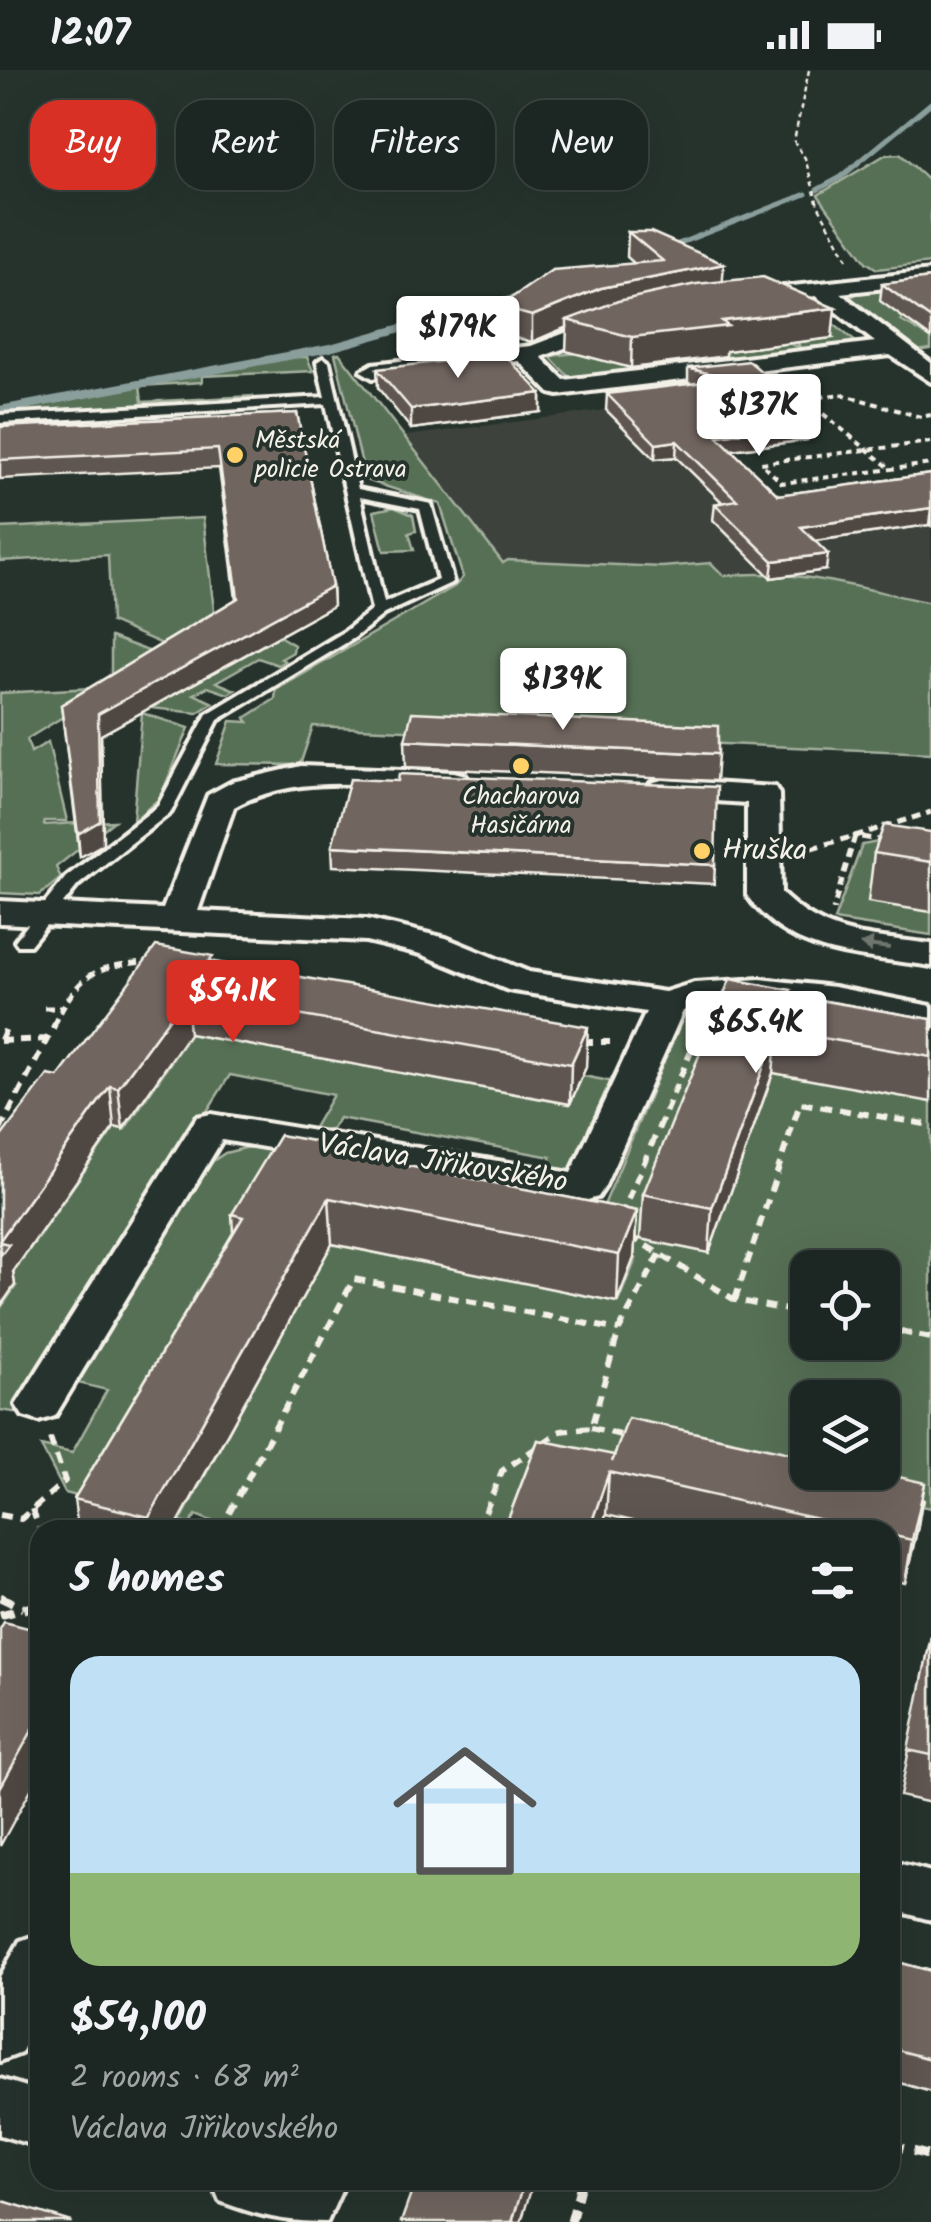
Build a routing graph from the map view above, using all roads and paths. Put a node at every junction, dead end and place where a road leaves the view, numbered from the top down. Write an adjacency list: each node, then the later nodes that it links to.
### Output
1 (808, 70): 3 (path)
2 (931, 277): 3 (street)
3 (879, 283): 4 (street)
4 (821, 289): 5 (street); 8 (street)
5 (730, 299)
6 (640, 318): 9 (street)
7 (430, 340): 11 (lane)
8 (895, 347): 9 (street); 13 (street)
9 (524, 354): 11 (street)
10 (323, 362): 16 (lane)
11 (449, 362): 12 (street)
12 (373, 371)
13 (931, 375)
14 (781, 378): 15 (path)
15 (805, 399): 17 (path); 20 (path)
16 (332, 400): 18 (lane); 23 (lane)
17 (931, 415)
18 (0, 419)
19 (931, 442): 20 (path)
20 (868, 450): 22 (path); 22 (path)
21 (931, 464): 22 (path)
22 (891, 469)
23 (352, 492): 24 (lane); 24 (lane)
24 (379, 611): 33 (lane)
25 (485, 783): 32 (street)
26 (624, 788): 34 (street)
27 (931, 812): 28 (path)
28 (855, 836): 29 (path); 30 (path); 34 (path)
29 (893, 842)
30 (790, 854)
31 (0, 912): 33 (street)
32 (177, 920): 33 (street); 39 (street)
33 (35, 927)
34 (815, 936): 35 (street, one-way to 34); 38 (street)
35 (931, 954)
36 (152, 962): 41 (path)
37 (752, 992): 38 (street); 39 (street); 50 (path)
38 (823, 996): 42 (street)
39 (668, 1004): 47 (street, Václava Jiřikovského)
40 (44, 1008): 41 (path)
41 (62, 1008): 44 (path)
42 (931, 1017)
43 (6, 1028): 45 (path)
44 (49, 1038): 45 (path); 49 (path)
45 (0, 1040)
46 (575, 1042): 47 (path)
47 (651, 1042): 56 (street, Václava Jiřikovského)
48 (931, 1124): 51 (path)
49 (0, 1130)
50 (660, 1254): 51 (path); 53 (path)
51 (735, 1300): 52 (path)
52 (790, 1311)
53 (619, 1330): 57 (path); 64 (path)
54 (900, 1332): 55 (path)
55 (931, 1338)
56 (39, 1406): 61 (path)
57 (591, 1428): 58 (path); 65 (path)
58 (648, 1441)
59 (912, 1500): 60 (path)
60 (931, 1504)
61 (32, 1510): 62 (path); 63 (path)
62 (0, 1515)
63 (36, 1520)
64 (225, 1520)
65 (482, 1520)
66 (0, 1597): 68 (path)
67 (30, 1608): 68 (path)
68 (24, 1609): 69 (path)
69 (0, 1615)
70 (900, 1888): 71 (street)
71 (931, 1896)
72 (30, 1978): 73 (street)
73 (0, 2034)
74 (0, 2107): 75 (street)
75 (30, 2116)
76 (900, 2148): 77 (path)
77 (931, 2156)
78 (274, 2190): 79 (street)
79 (311, 2190)
80 (579, 2190): 81 (path)
81 (571, 2222)

